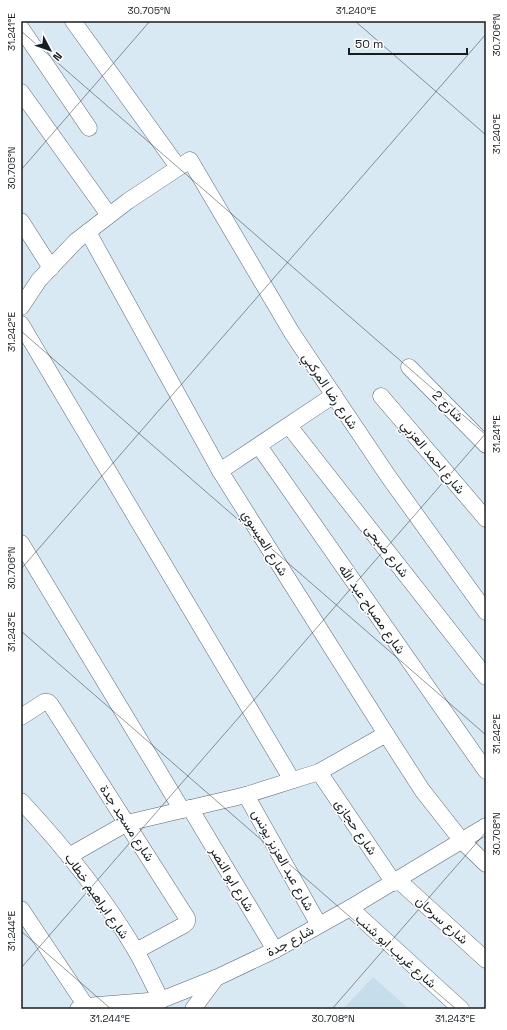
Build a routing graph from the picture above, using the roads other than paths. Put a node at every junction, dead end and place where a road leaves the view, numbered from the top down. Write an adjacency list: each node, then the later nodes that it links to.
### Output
1 (73, 21): 5 (street, شارع رضا المركبي)
2 (21, 28): 4 (street)
3 (21, 92): 6 (street)
4 (89, 128)
5 (184, 163): 6 (street); 13 (street, شارع رضا المركبي)
6 (109, 216): 8 (street)
7 (21, 221): 9 (street)
8 (88, 232): 9 (street); 18 (street, شارع العيسوي)
9 (51, 268): 10 (street)
10 (21, 307)
11 (21, 324): 27 (street)
12 (410, 367): 16 (street, شارع 2)
13 (334, 395): 15 (street); 21 (street, شارع رضا المركبي)
14 (380, 396): 19 (street, شارع احمد العزبي)
15 (289, 426): 17 (street); 22 (street, شارع صبحى)
16 (486, 445)
17 (259, 446): 18 (street); 25 (street, شارع مصباح عبد الله)
18 (220, 471): 24 (street, شارع العيسوي)
19 (486, 519)
20 (21, 543): 30 (street, شارع ابو النصر)
21 (486, 612)
22 (486, 677)
23 (21, 717): 31 (street, شارع مسجد جدة)
24 (386, 734): 26 (street); 33 (street, شارع العيسوي)
25 (486, 771)
26 (319, 772): 27 (street); 36 (street, شارع حجازى)
27 (292, 780): 28 (street)
28 (246, 794): 30 (street); 39 (street, شارع عبد العزيز يونس)
29 (24, 809): 34 (street, شارع ابراهيم خطاب)
30 (186, 809): 31 (street); 40 (street, شارع ابو النصر)
31 (127, 823): 34 (street); 41 (street, شارع مسجد جدة)
32 (486, 826): 33 (street, شارع جدة)
33 (462, 841): 35 (street, شارع العيسوي); 36 (street, شارع جدة)
34 (69, 856): 41 (street, شارع ابراهيم خطاب)
35 (486, 864)
36 (396, 881): 37 (street, شارع جدة); 42 (street, شارع سرحان)
37 (350, 908): 39 (street, شارع جدة); 48 (street, شارع غريب ابو شنب)
38 (21, 909): 46 (street)
39 (319, 925): 40 (street, شارع جدة)
40 (275, 950): 43 (street, شارع جدة)
41 (136, 951): 44 (street, شارع ابراهيم خطاب)
42 (486, 960)
43 (216, 978): 44 (street, شارع جدة); 47 (street)
44 (161, 1000): 45 (street, شارع جدة)
45 (133, 1006): 46 (street, شارع جدة)
46 (82, 1008)
47 (193, 1009)
48 (461, 1009)

